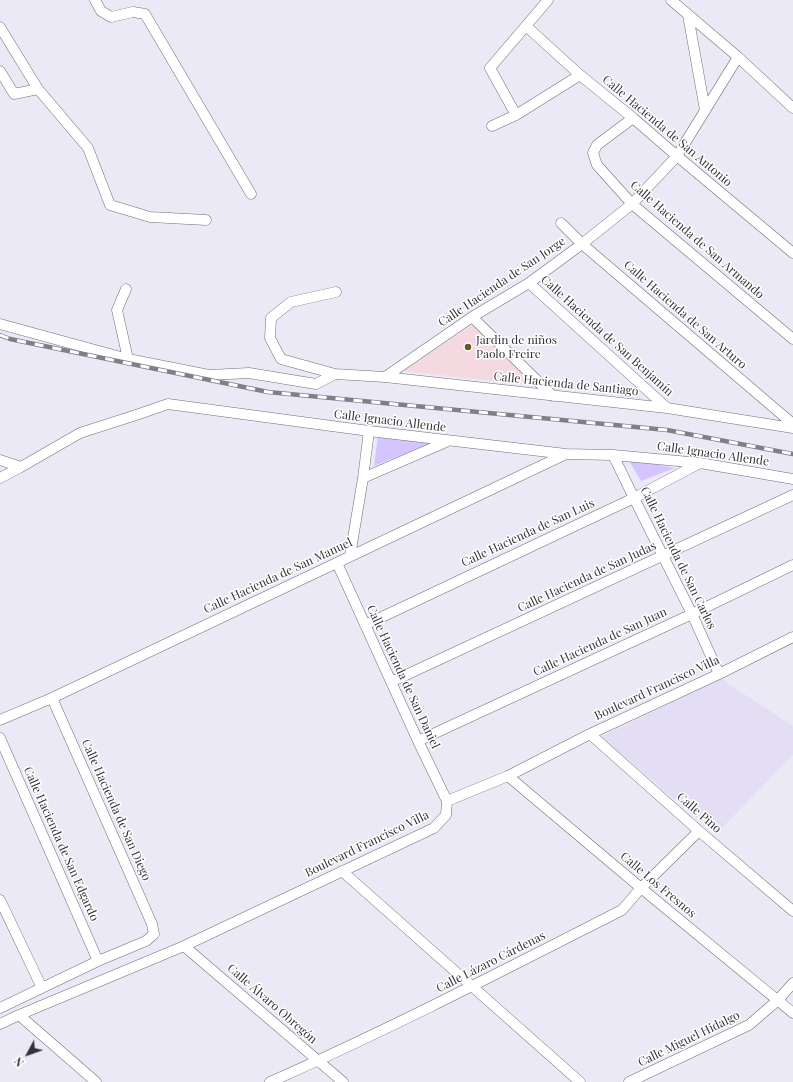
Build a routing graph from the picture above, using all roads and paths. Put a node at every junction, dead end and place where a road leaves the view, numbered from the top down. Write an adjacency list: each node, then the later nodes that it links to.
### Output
1 (95, 0): 17 (street)
2 (548, 0): 5 (street)
3 (671, 0): 4 (street)
4 (688, 15): 7 (street); 12 (street)
5 (526, 26): 9 (street, Calle Hacienda de San Antonio); 13 (street)
6 (0, 27): 10 (street)
7 (738, 57): 11 (street); 12 (street, Calle Hacienda de San Jorge)
8 (0, 70): 10 (street)
9 (580, 75): 13 (street); 14 (street, Calle Hacienda de San Antonio)
10 (38, 89): 19 (street)
11 (793, 108)
12 (705, 110): 16 (street, Calle Hacienda de San Jorge)
13 (516, 115): 15 (street)
14 (633, 118): 16 (street, Calle Hacienda de San Antonio); 18 (street, Calle Hacienda de San Armando)
15 (492, 126)
16 (677, 156): 18 (street, Calle Hacienda de San Jorge); 22 (street, Calle Hacienda de San Antonio)
17 (251, 194)
18 (632, 204): 21 (street, Calle Hacienda de San Jorge); 28 (street, Calle Hacienda de San Armando)
19 (206, 220)
20 (561, 223): 21 (street, Calle Hacienda de San Arturo)
21 (582, 244): 23 (street, Calle Hacienda de San Jorge); 34 (street, Calle Hacienda de San Arturo)
22 (793, 253)
23 (528, 283): 26 (street, Calle Hacienda de San Jorge); 33 (street, Calle Hacienda de San Benjamín)
24 (126, 289): 29 (street)
25 (336, 292): 30 (street, Calle Hacienda de Santiago)
26 (472, 318): 31 (street, Calle Hacienda de San Jorge); 32 (street)
27 (0, 324): 29 (street)
28 (793, 339)
29 (128, 359): 30 (street)
30 (335, 374): 31 (street, Calle Hacienda de Santiago)
31 (385, 377): 32 (street, Calle Hacienda de Santiago)
32 (553, 396): 33 (street, Calle Hacienda de Santiago)
33 (667, 408): 35 (street, Calle Hacienda de Santiago)
34 (793, 424)
35 (793, 428)
36 (369, 431): 37 (street, Calle Ignacio Allende); 42 (street, Calle Ignacio Allende); 44 (street)
37 (447, 441): 38 (street, Calle Ignacio Allende); 44 (street)
38 (566, 454): 39 (street, Calle Ignacio Allende); 48 (street, Calle Hacienda de San Manuel)
39 (613, 454): 41 (street, Calle Ignacio Allende); 47 (street, Calle Hacienda de San Carlos)
40 (0, 460): 42 (street)
41 (700, 463): 45 (street, Calle Ignacio Allende); 47 (street, Calle Hacienda de San Luis)
42 (21, 467): 43 (street, Calle Ignacio Allende)
43 (0, 478)
44 (364, 478): 48 (street)
45 (793, 479)
46 (793, 495): 49 (street, Calle Hacienda de San Judas)
47 (634, 498): 49 (street, Calle Hacienda de San Carlos); 53 (street, Calle Hacienda de San Luis)
48 (350, 556): 50 (street, Calle Hacienda de San Manuel)
49 (663, 556): 52 (street, Calle Hacienda de San Carlos); 56 (street, Calle Hacienda de San Judas)
50 (337, 563): 53 (street, Calle Hacienda de San Daniel); 57 (street, Calle Hacienda de San Manuel)
51 (793, 566): 52 (street, Calle Hacienda de San Juan)
52 (692, 614): 55 (street, Calle Hacienda de San Carlos); 61 (street, Calle Hacienda de San Juan)
53 (365, 625): 56 (street, Calle Hacienda de San Daniel)
54 (793, 637): 55 (street, Boulevard Francisco Villa)
55 (719, 674): 59 (street, Boulevard Francisco Villa)
56 (391, 682): 61 (street, Calle Hacienda de San Daniel)
57 (52, 698): 58 (street, Calle Hacienda de San Manuel); 70 (street, Calle Hacienda de San Diego)
58 (0, 720)
59 (590, 734): 62 (street, Boulevard Francisco Villa); 64 (street, Calle Pino)
60 (0, 738): 70 (street, Calle Hacienda de San Edgardo)
61 (418, 741): 63 (street, Calle Hacienda de San Daniel)
62 (508, 776): 63 (street, Boulevard Francisco Villa); 66 (street, Calle Los Fresnos)
63 (447, 802): 65 (street, Boulevard Francisco Villa)
64 (699, 831): 66 (street, Calle Lázaro Cárdenas); 68 (street, Calle Pino)
65 (342, 871): 69 (street, Boulevard Francisco Villa); 72 (street)
66 (641, 888): 72 (street, Calle Lázaro Cárdenas); 74 (street, Calle Los Fresnos)
67 (0, 900): 73 (street)
68 (793, 911)
69 (184, 946): 77 (street, Boulevard Francisco Villa); 79 (street, Calle Álvaro Obregón)
70 (98, 961): 73 (street)
71 (793, 983): 74 (street, Calle Miguel Hidalgo)
72 (472, 987): 79 (street, Calle Lázaro Cárdenas); 83 (street)
73 (42, 988): 75 (street)
74 (778, 1000): 76 (street, Calle Los Fresnos); 84 (street, Calle Miguel Hidalgo)
75 (0, 1008)
76 (793, 1013)
77 (19, 1015): 78 (street, Boulevard Francisco Villa); 80 (street)
78 (0, 1024)
79 (318, 1061): 81 (street, Calle Lázaro Cárdenas); 82 (street, Calle Álvaro Obregón)
80 (96, 1082)
81 (270, 1082)
82 (343, 1082)
83 (580, 1082)
84 (630, 1082)

